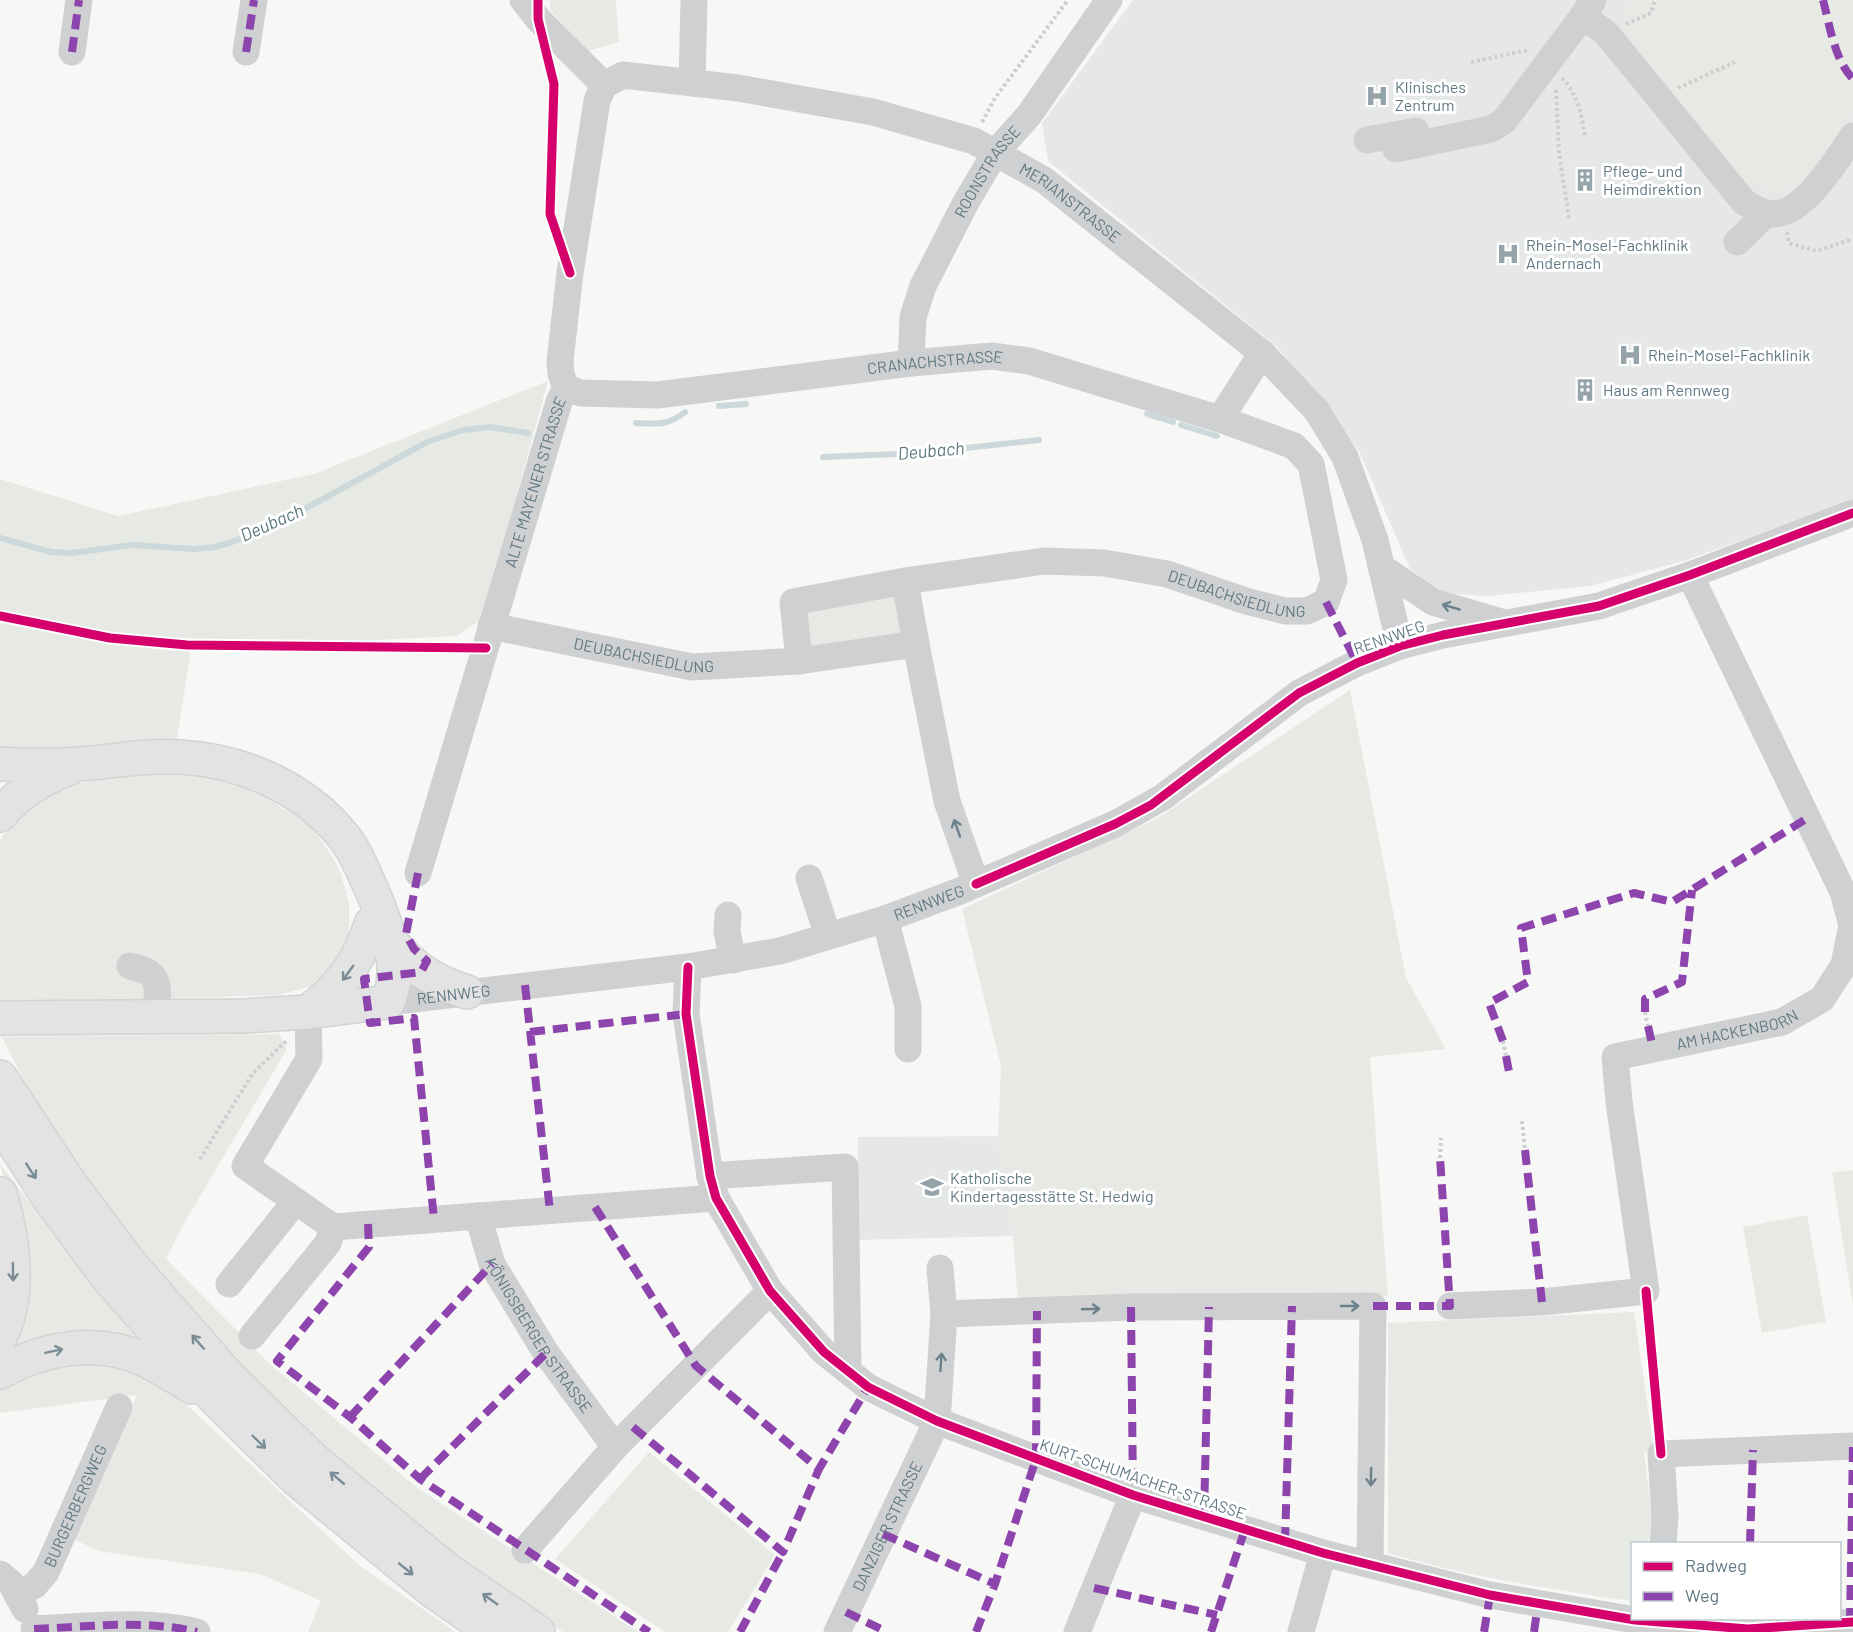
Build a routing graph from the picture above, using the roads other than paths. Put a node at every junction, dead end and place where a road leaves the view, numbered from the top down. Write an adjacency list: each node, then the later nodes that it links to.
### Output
1 (80, 0): 7 (street)
2 (254, 0): 8 (street)
3 (523, 0): 10 (street)
4 (694, 0): 9 (street)
5 (1109, 0): 14 (street, ROONSTRASSE)
6 (1588, 8): 11 (street); 16 (street)
7 (72, 51)
8 (246, 52)
9 (692, 83): 10 (street, MERIANSTRASSE); 14 (street, MERIANSTRASSE)
10 (604, 85): 20 (street, ALTE MAYENER STRASSE)
11 (1515, 105): 13 (street); 15 (street)
12 (1853, 136): 16 (street)
13 (1367, 140)
14 (984, 147): 18 (street, MERIANSTRASSE); 19 (street, ROONSTRASSE)
15 (1396, 149)
16 (1775, 212): 17 (street)
17 (1737, 242)
18 (1262, 353): 21 (street); 23 (street, MERIANSTRASSE)
19 (911, 363): 20 (street, CRANACHSTRASSE); 21 (street, CRANACHSTRASSE)
20 (566, 388): 27 (street, ALTE MAYENER STRASSE)
21 (1220, 418): 25 (street, DEUBACHSIEDLUNG)
22 (1853, 513): 24 (street, RENNWEG)
23 (1382, 567): 26 (street, one-way to 23); 29 (street, MERIANSTRASSE)
24 (1690, 575): 26 (street, RENNWEG); 60 (street, AM HACKENBORN)
25 (905, 581): 28 (street); 30 (street, DEUBACHSIEDLUNG)
26 (1508, 624): 29 (street, RENNWEG)
27 (491, 626): 30 (street, DEUBACHSIEDLUNG); 34 (street, ALTE MAYENER STRASSE)
28 (916, 644): 30 (street, DEUBACHSIEDLUNG); 36 (street, one-way to 28)
29 (1400, 646): 36 (street, RENNWEG)
30 (799, 661)
31 (92, 763): 32 (main road); 33 (main road); 39 (main road)
32 (0, 764)
33 (0, 815)
34 (418, 873)
35 (809, 878): 40 (street)
36 (976, 884): 38 (street, RENNWEG)
37 (728, 915): 41 (street)
38 (885, 919): 40 (street, RENNWEG); 49 (street)
39 (381, 932): 44 (main road); 45 (main road); 48 (main road, one-way to 48)
40 (828, 936): 41 (street, RENNWEG)
41 (733, 960): 43 (street, RENNWEG)
42 (129, 966): 46 (street)
43 (688, 968): 44 (street, RENNWEG); 52 (street, KURT-SCHUMACHER-STRASSE)
44 (467, 992): 45 (street, RENNWEG)
45 (388, 1002): 48 (main road, RENNWEG)
46 (155, 1017): 47 (main road, RENNWEG); 48 (main road, RENNWEG)
47 (0, 1018)
48 (309, 1035): 54 (street)
49 (908, 1049)
50 (0, 1077): 85 (main road, one-way to 50)
51 (0, 1122): 66 (main road, one-way to 66)
52 (713, 1187): 55 (street); 59 (street, KURT-SCHUMACHER-STRASSE); 64 (street)
53 (0, 1194): 62 (main road, one-way to 62)
54 (295, 1202): 56 (street); 58 (street)
55 (478, 1216): 56 (street); 70 (street, KÖNIGSBERGER STRASSE)
56 (333, 1227): 63 (street)
57 (940, 1268): 61 (street)
58 (229, 1284)
59 (771, 1291): 64 (street, KURT-SCHUMACHER-STRASSE); 70 (street)
60 (1449, 1306)
61 (944, 1314): 68 (street, one-way to 61); 75 (street, one-way to 75)
62 (0, 1336)
63 (252, 1336)
64 (848, 1371): 68 (street, KURT-SCHUMACHER-STRASSE)
65 (0, 1372): 66 (main road, one-way to 66)
66 (217, 1401): 84 (main road, one-way to 84)
67 (119, 1407): 77 (street, BURGERBERGWEG)
68 (937, 1421): 71 (street, KURT-SCHUMACHER-STRASSE); 86 (street, DANZIGER STRASSE)
69 (1853, 1446): 72 (street)
70 (615, 1447): 73 (street)
71 (1133, 1495): 74 (street, KURT-SCHUMACHER-STRASSE); 87 (street)
72 (1663, 1542)
73 (525, 1550)
74 (1323, 1553): 75 (street, KURT-SCHUMACHER-STRASSE); 88 (street)
75 (1370, 1564): 78 (street, KURT-SCHUMACHER-STRASSE)
76 (0, 1574): 77 (street)
77 (17, 1595): 81 (street)
78 (1631, 1616)
79 (1658, 1620): 82 (street, KURT-SCHUMACHER-STRASSE)
80 (1853, 1622): 82 (street, KURT-SCHUMACHER-STRASSE)
81 (35, 1631): 83 (street)
82 (1762, 1631)
83 (197, 1632)
84 (492, 1632)
85 (538, 1632)
86 (837, 1632)
87 (1077, 1632)
88 (1301, 1632)

